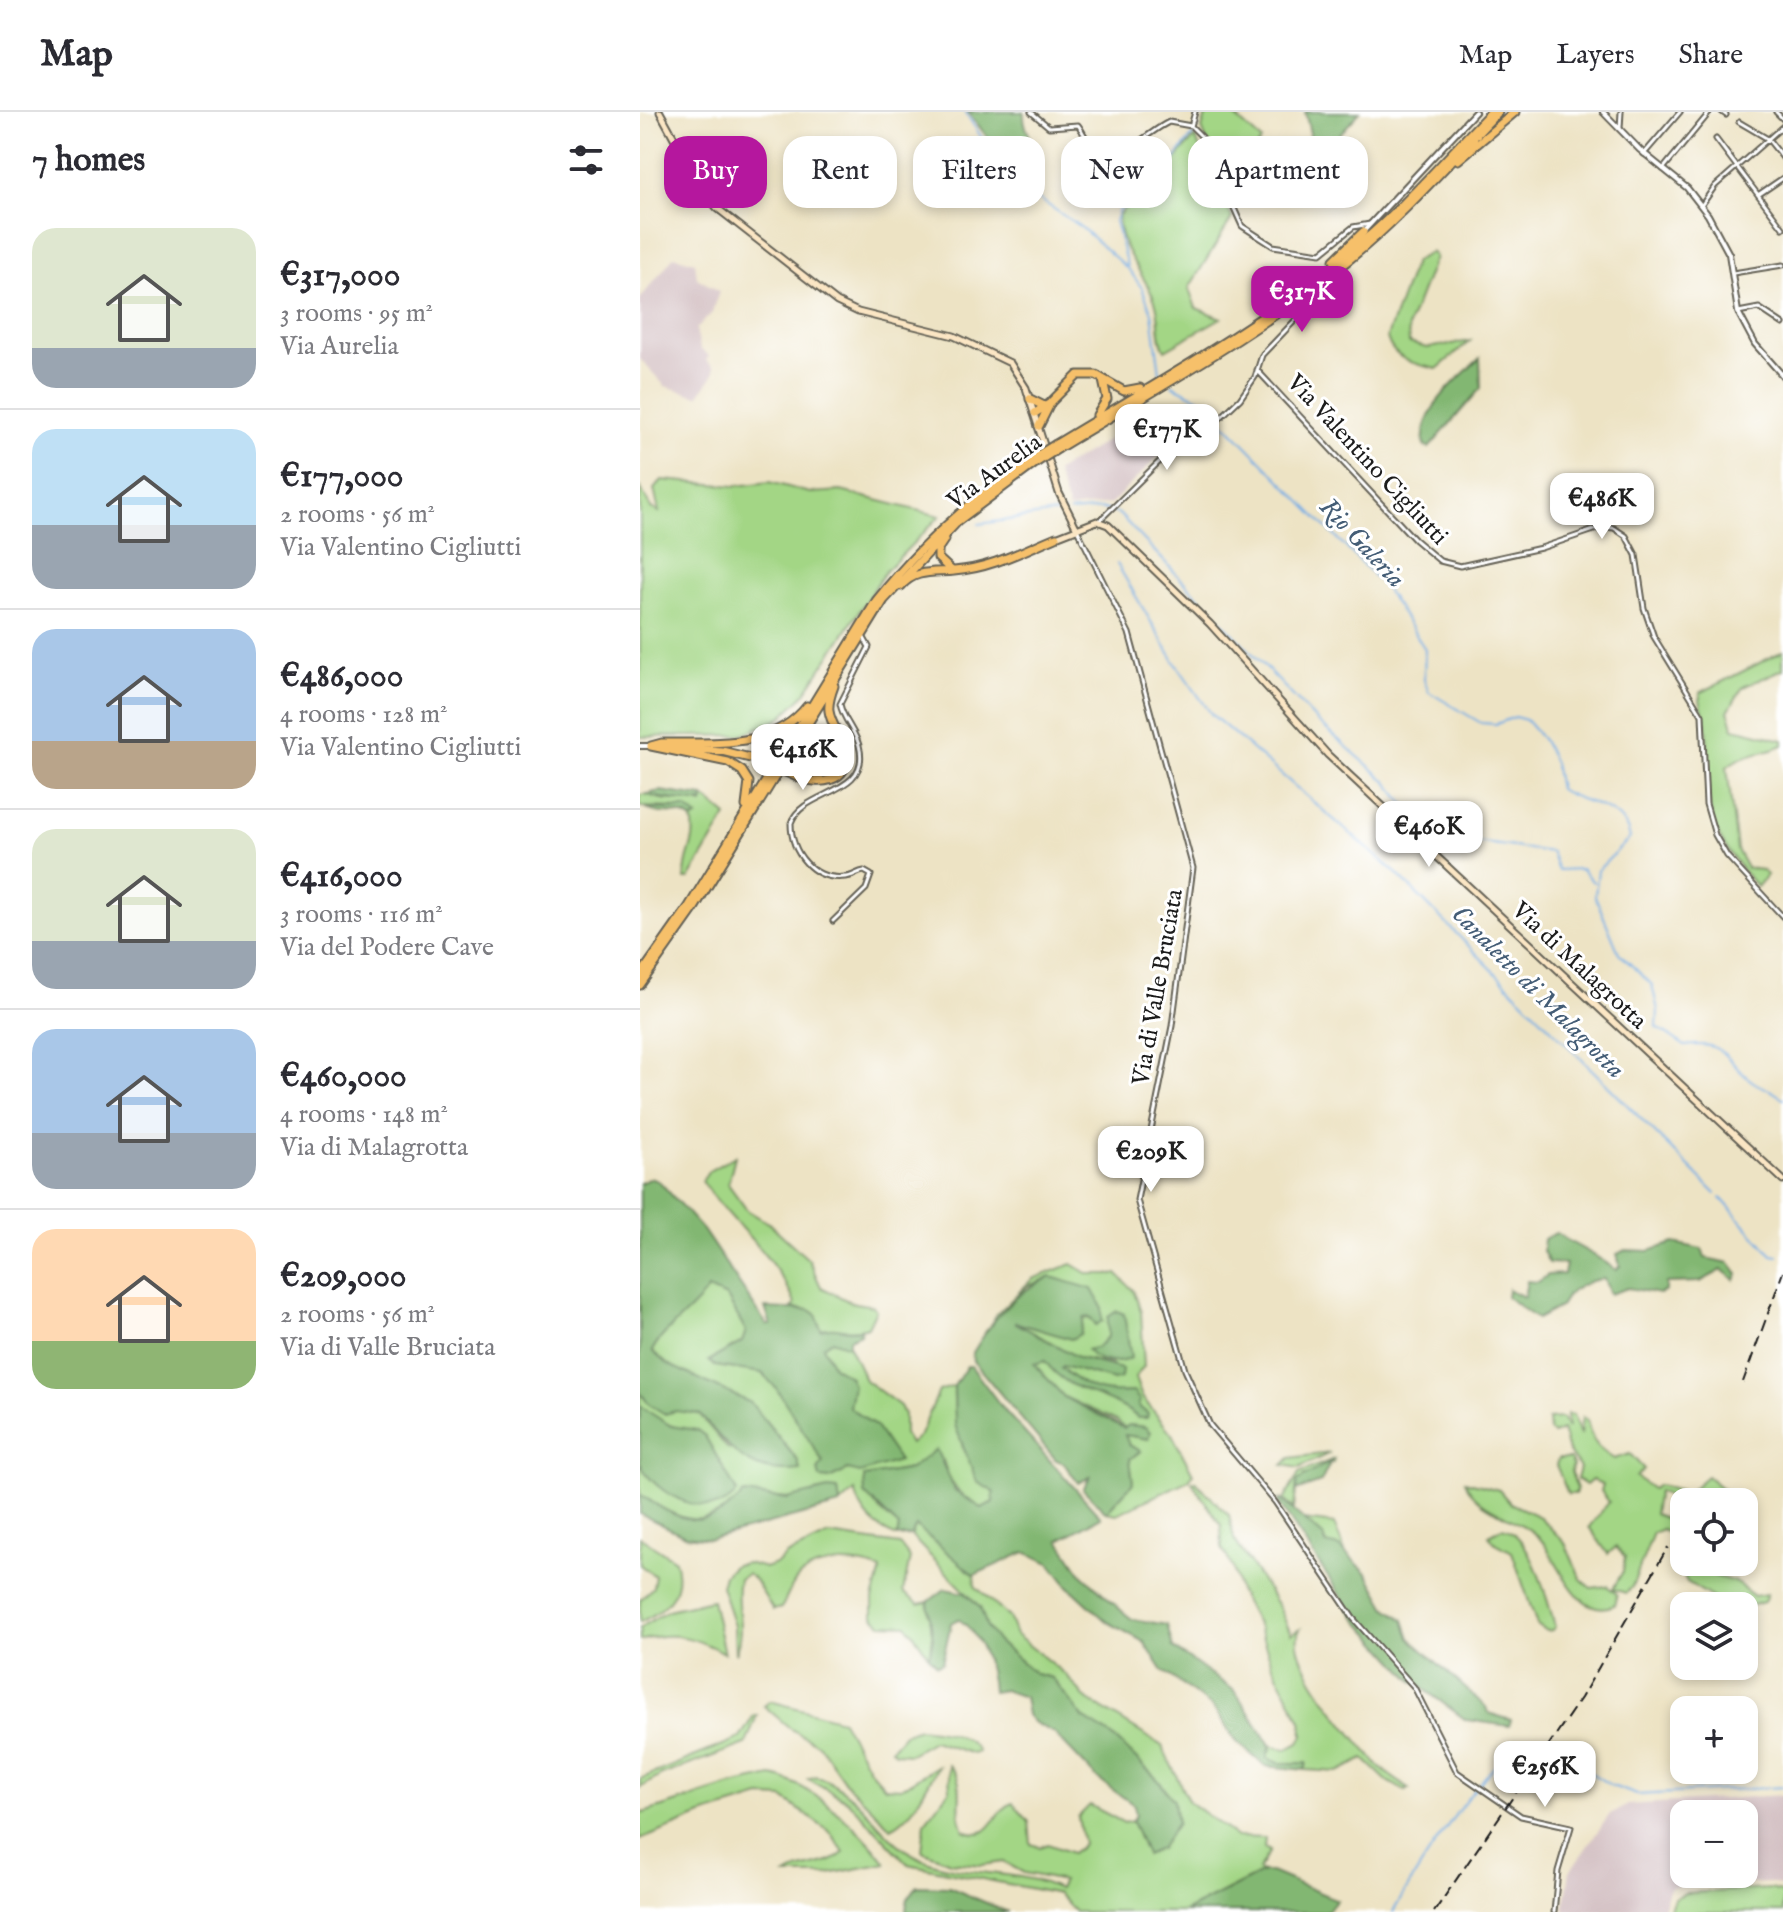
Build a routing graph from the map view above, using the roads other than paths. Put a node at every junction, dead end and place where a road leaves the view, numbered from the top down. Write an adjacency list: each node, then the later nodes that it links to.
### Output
1 (660, 112): 43 (main road)
2 (1031, 112): 16 (street)
3 (1195, 112): 16 (street)
4 (1475, 112): 28 (street)
5 (1491, 112): 35 (highway, Via Aurelia)
6 (1498, 112): 25 (highway, Via Aurelia)
7 (1515, 112): 25 (highway)
8 (1603, 112): 17 (street)
9 (1621, 112): 17 (street)
10 (1680, 112): 20 (street)
11 (1710, 112): 23 (street)
12 (1776, 112): 13 (street)
13 (1783, 119)
14 (1739, 122): 19 (street)
15 (1783, 126): 19 (street)
16 (1194, 128): 30 (street)
17 (1619, 128): 20 (street)
18 (1716, 139): 22 (street)
19 (1768, 139): 21 (street); 22 (street)
20 (1644, 154): 23 (street)
21 (1783, 158)
22 (1737, 167): 26 (street); 27 (street)
23 (1663, 169): 27 (street)
24 (1783, 178): 26 (street)
25 (1425, 187): 38 (highway, Via Aurelia)
26 (1758, 195): 29 (street)
27 (1701, 206): 33 (street)
28 (1370, 224): 30 (street); 31 (street)
29 (1783, 228)
30 (1350, 229): 31 (street)
31 (1363, 232): 35 (highway)
32 (1783, 265): 33 (street)
33 (1733, 273): 36 (street)
34 (1326, 288): 39 (street)
35 (1293, 296): 38 (highway, Via Aurelia)
36 (1738, 312): 37 (street); 40 (street)
37 (1783, 324)
38 (1184, 369): 42 (highway, Via Aurelia); 47 (highway, Via Aurelia)
39 (1257, 370): 50 (street, Via Valentino Cigliutti); 63 (street, Via Valentino Cigliutti)
40 (1783, 376)
41 (1101, 378): 42 (highway); 44 (highway); 47 (highway)
42 (1161, 380): 47 (highway, Via Aurelia)
43 (1030, 399): 44 (highway); 45 (main road)
44 (1047, 406): 45 (highway); 46 (highway)
45 (1035, 413): 46 (main road)
46 (1039, 426): 51 (main road)
47 (1058, 446): 48 (highway, Via Aurelia, bridge)
48 (1036, 459): 49 (highway, Via Aurelia); 56 (highway, Via Aurelia)
49 (976, 506): 53 (highway); 54 (highway, Via Aurelia)
50 (1099, 521): 51 (main road); 67 (main road, Via di Malagrotta)
51 (1077, 529): 52 (main road); 68 (street, Via di Valle Bruciata)
52 (1056, 537): 53 (highway)
53 (954, 571): 54 (highway)
54 (884, 600): 55 (highway, Via Aurelia)
55 (878, 609): 57 (highway); 61 (highway, Via Aurelia)
56 (865, 617): 59 (highway); 62 (highway, Via Aurelia)
57 (864, 638): 60 (highway); 64 (street)
58 (640, 746): 59 (street)
59 (651, 746): 60 (highway, bridge); 62 (highway)
60 (844, 748): 61 (highway)
61 (720, 866): 66 (highway, Via Aurelia)
62 (706, 878): 65 (highway, Via Aurelia)
63 (1783, 917)
64 (833, 921)
65 (640, 976)
66 (640, 985)
67 (1783, 1180)
68 (1554, 1912)

